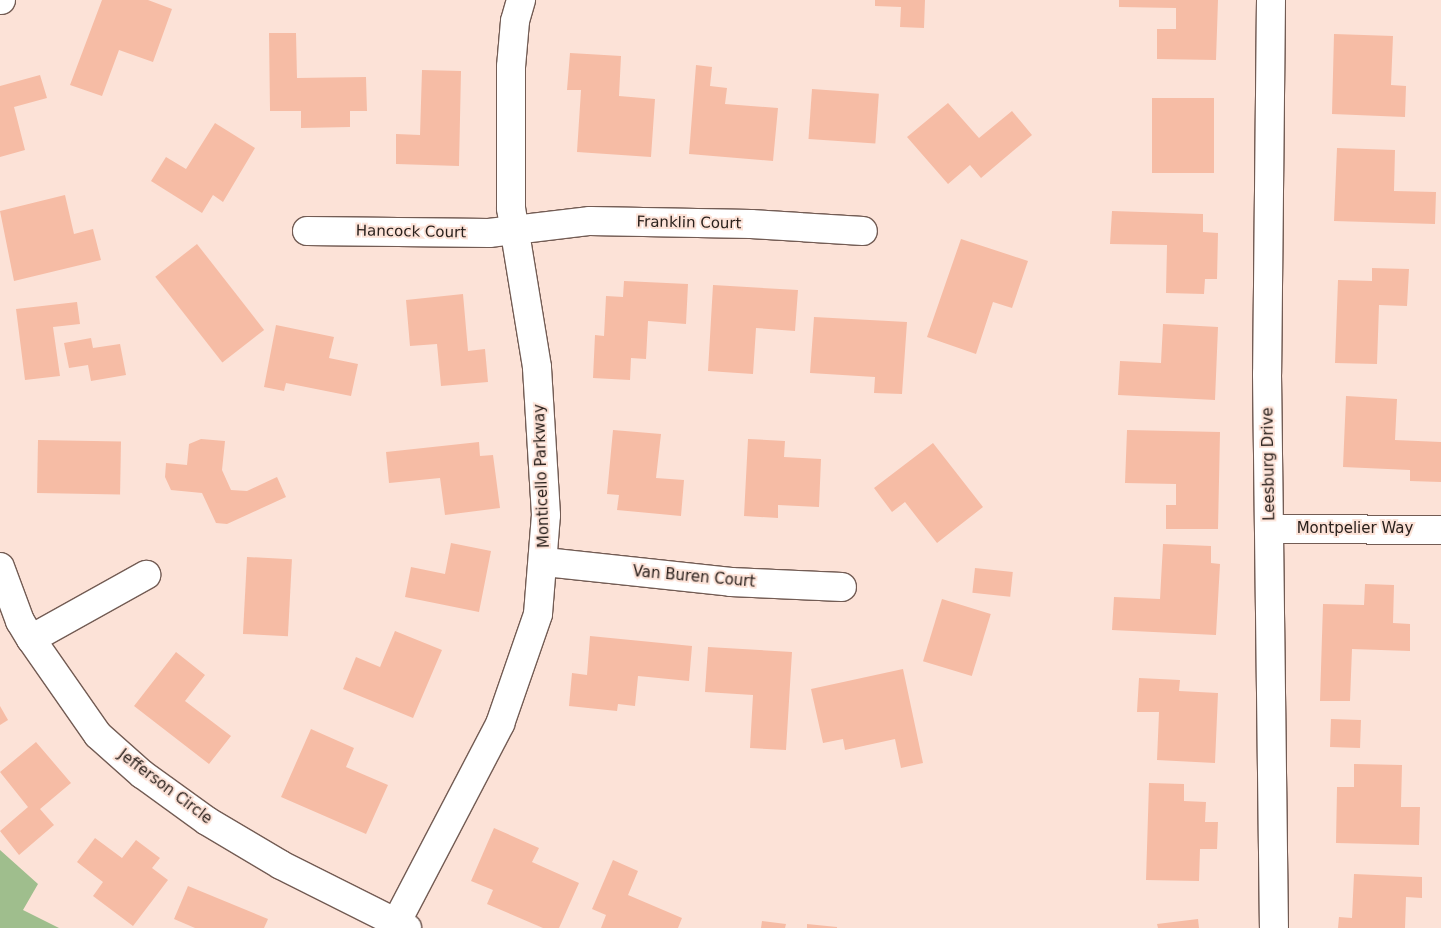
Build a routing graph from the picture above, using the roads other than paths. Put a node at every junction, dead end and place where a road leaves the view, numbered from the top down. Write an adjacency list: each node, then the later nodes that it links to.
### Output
1 (522, 0): 3 (street, Monticello Parkway)
2 (1271, 0): 6 (street, Leesburg Drive)
3 (515, 230): 4 (street, Franklin Court); 5 (street, Hancock Court); 8 (street, Monticello Parkway)
4 (864, 231)
5 (307, 232)
6 (1270, 529): 7 (street, Montpelier Way); 14 (street, Leesburg Drive)
7 (1441, 530)
8 (545, 562): 11 (street, Van Buren Court); 13 (street, Monticello Parkway)
9 (0, 567): 12 (street, Jefferson Circle)
10 (146, 575): 12 (street)
11 (842, 587)
12 (30, 639): 13 (street, Jefferson Circle)
13 (401, 925)
14 (1274, 928)

